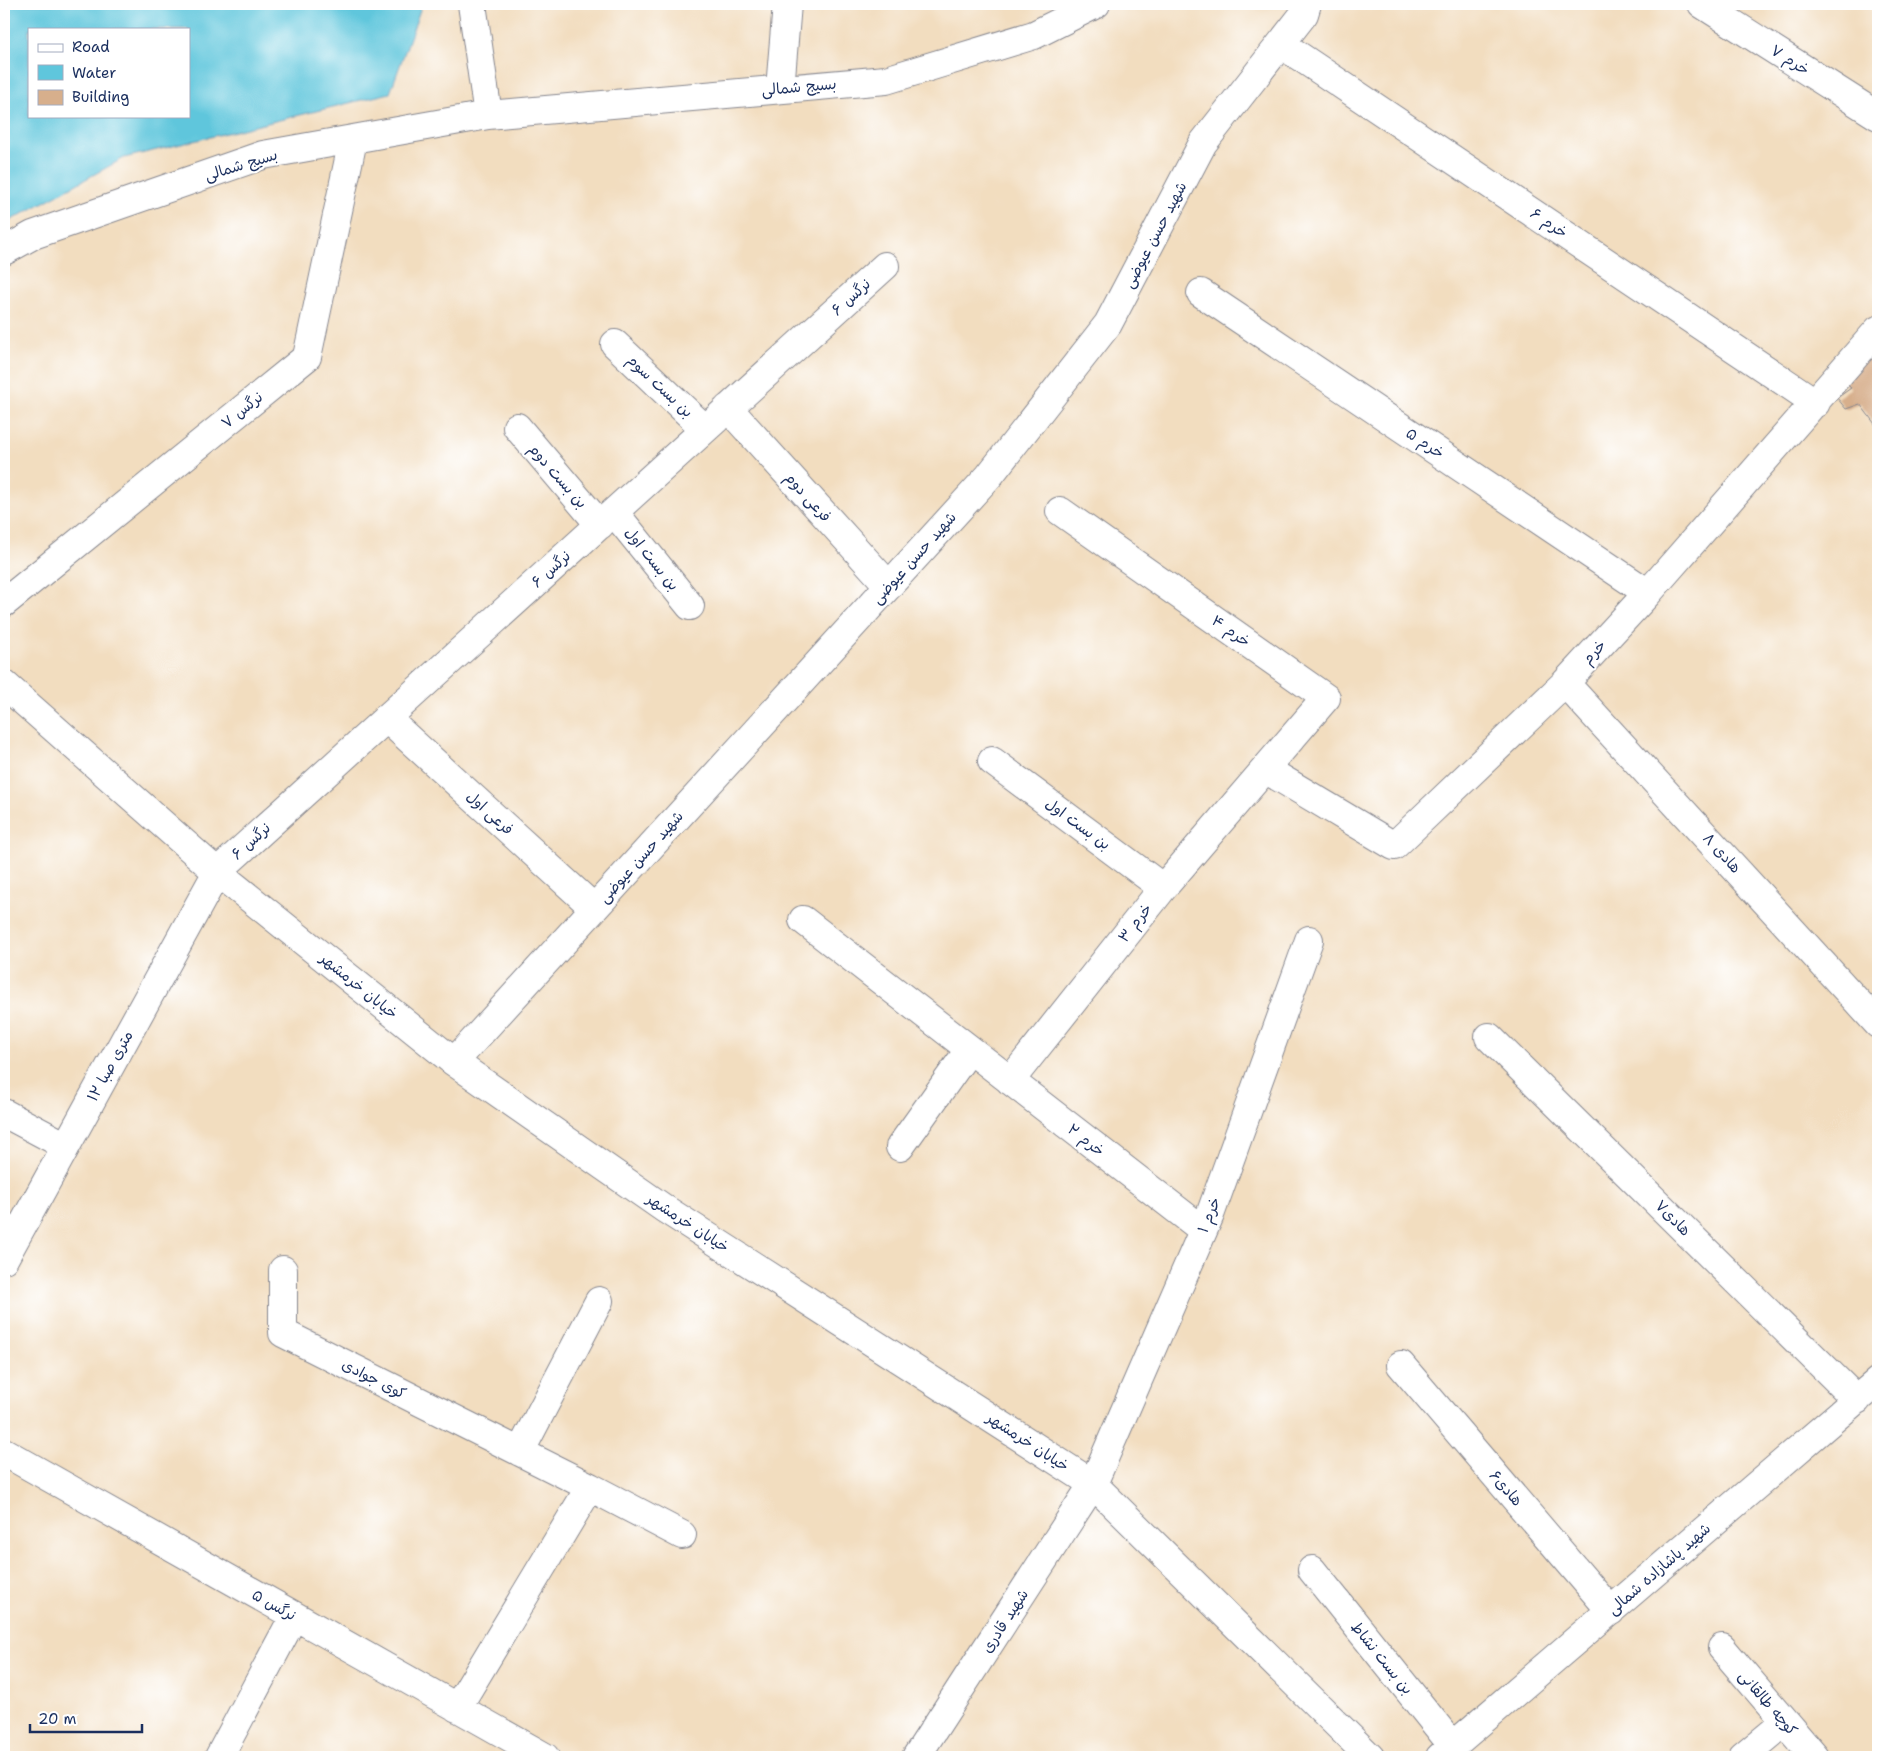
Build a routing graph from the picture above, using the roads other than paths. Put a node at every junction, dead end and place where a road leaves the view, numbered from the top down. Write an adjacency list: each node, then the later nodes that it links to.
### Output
1 (472, 4): 8 (street)
2 (787, 4): 7 (street)
3 (1096, 4): 7 (street, بسیج شمالی)
4 (1307, 4): 6 (street, شهید حسن عیوضی)
5 (1702, 4): 9 (street, خرم ۷)
6 (1281, 44): 16 (street, خرم ۶); 22 (street, شهید حسن عیوضی)
7 (780, 89): 8 (street, بسیج شمالی)
8 (488, 115): 10 (street, بسیج شمالی)
9 (1878, 116)
10 (353, 140): 11 (street, بسیج شمالی); 24 (street, نرگس ۷)
11 (4, 251)
12 (885, 266): 17 (street, نرگس ۶)
13 (1201, 293): 23 (street, خرم ۵)
14 (1878, 330): 16 (street, خرم)
15 (614, 344): 19 (street, بن بست سوم)
16 (1816, 403): 23 (street, خرم)
17 (728, 408): 19 (street, نرگس ۶); 22 (street, فرعی دوم)
18 (517, 427): 21 (street, بن بست دوم)
19 (705, 429): 21 (street, نرگس ۶)
20 (1060, 511): 30 (street, خرم ۴)
21 (607, 518): 25 (street, بن بست اول); 28 (street, نرگس ۶)
22 (888, 586): 33 (street, شهید حسن عیوضی)
23 (1648, 593): 26 (street, خرم)
24 (4, 603)
25 (690, 606)
26 (1565, 683): 30 (street, خرم); 36 (street, هادی ۸)
27 (4, 684): 31 (street, خیابان خرمشهر)
28 (386, 718): 31 (street, نرگس ۶); 33 (street, فرعی اول)
29 (992, 761): 32 (street, بن بست اول)
30 (1265, 769): 32 (street, خرم ۳)
31 (217, 872): 39 (street, خیابان خرمشهر); 42 (street, ۱۲ متری صبا)
32 (1164, 888): 40 (street, خرم ۳)
33 (594, 908): 39 (street, شهید حسن عیوضی)
34 (803, 920): 38 (street, خرم ۲)
35 (1309, 940): 44 (street, خرم ۱)
36 (1878, 1024)
37 (1489, 1037): 50 (street, هادی۷)
38 (969, 1050): 40 (street, خرم ۲); 43 (street)
39 (454, 1062): 53 (street, خیابان خرمشهر)
40 (1010, 1081): 44 (street, خرم ۲)
41 (4, 1113): 42 (street)
42 (66, 1146): 45 (street, ۱۲ متری صبا)
43 (900, 1147)
44 (1203, 1230): 53 (street, خرم ۱)
45 (4, 1259)
46 (283, 1270): 52 (street, کوی جوادی)
47 (598, 1300): 52 (street)
48 (1401, 1365): 57 (street, هادی۶)
49 (1878, 1381): 50 (street, شهید پاشازاده شمالی)
50 (1857, 1400): 57 (street, شهید پاشازاده شمالی)
51 (4, 1452): 58 (street, نرگس ۵)
52 (520, 1452): 54 (street, کوی جوادی)
53 (1094, 1484): 65 (street, شهید قادری); 66 (street, خیابان خرمشهر)
54 (590, 1487): 55 (street, کوی جوادی); 60 (street)
55 (682, 1535)
56 (1312, 1570): 62 (street, بن بست نشاط)
57 (1611, 1610): 62 (street, شهید پاشازاده شمالی)
58 (294, 1616): 60 (street, نرگس ۵); 63 (street)
59 (1722, 1648): 61 (street, کوچه طالقانی)
60 (457, 1708): 64 (street, نرگس ۵)
61 (1785, 1722): 67 (street); 68 (street, کوچه طالقانی)
62 (1446, 1752)
63 (219, 1757)
64 (545, 1757)
65 (916, 1757)
66 (1370, 1757)
67 (1743, 1757)
68 (1815, 1757)

